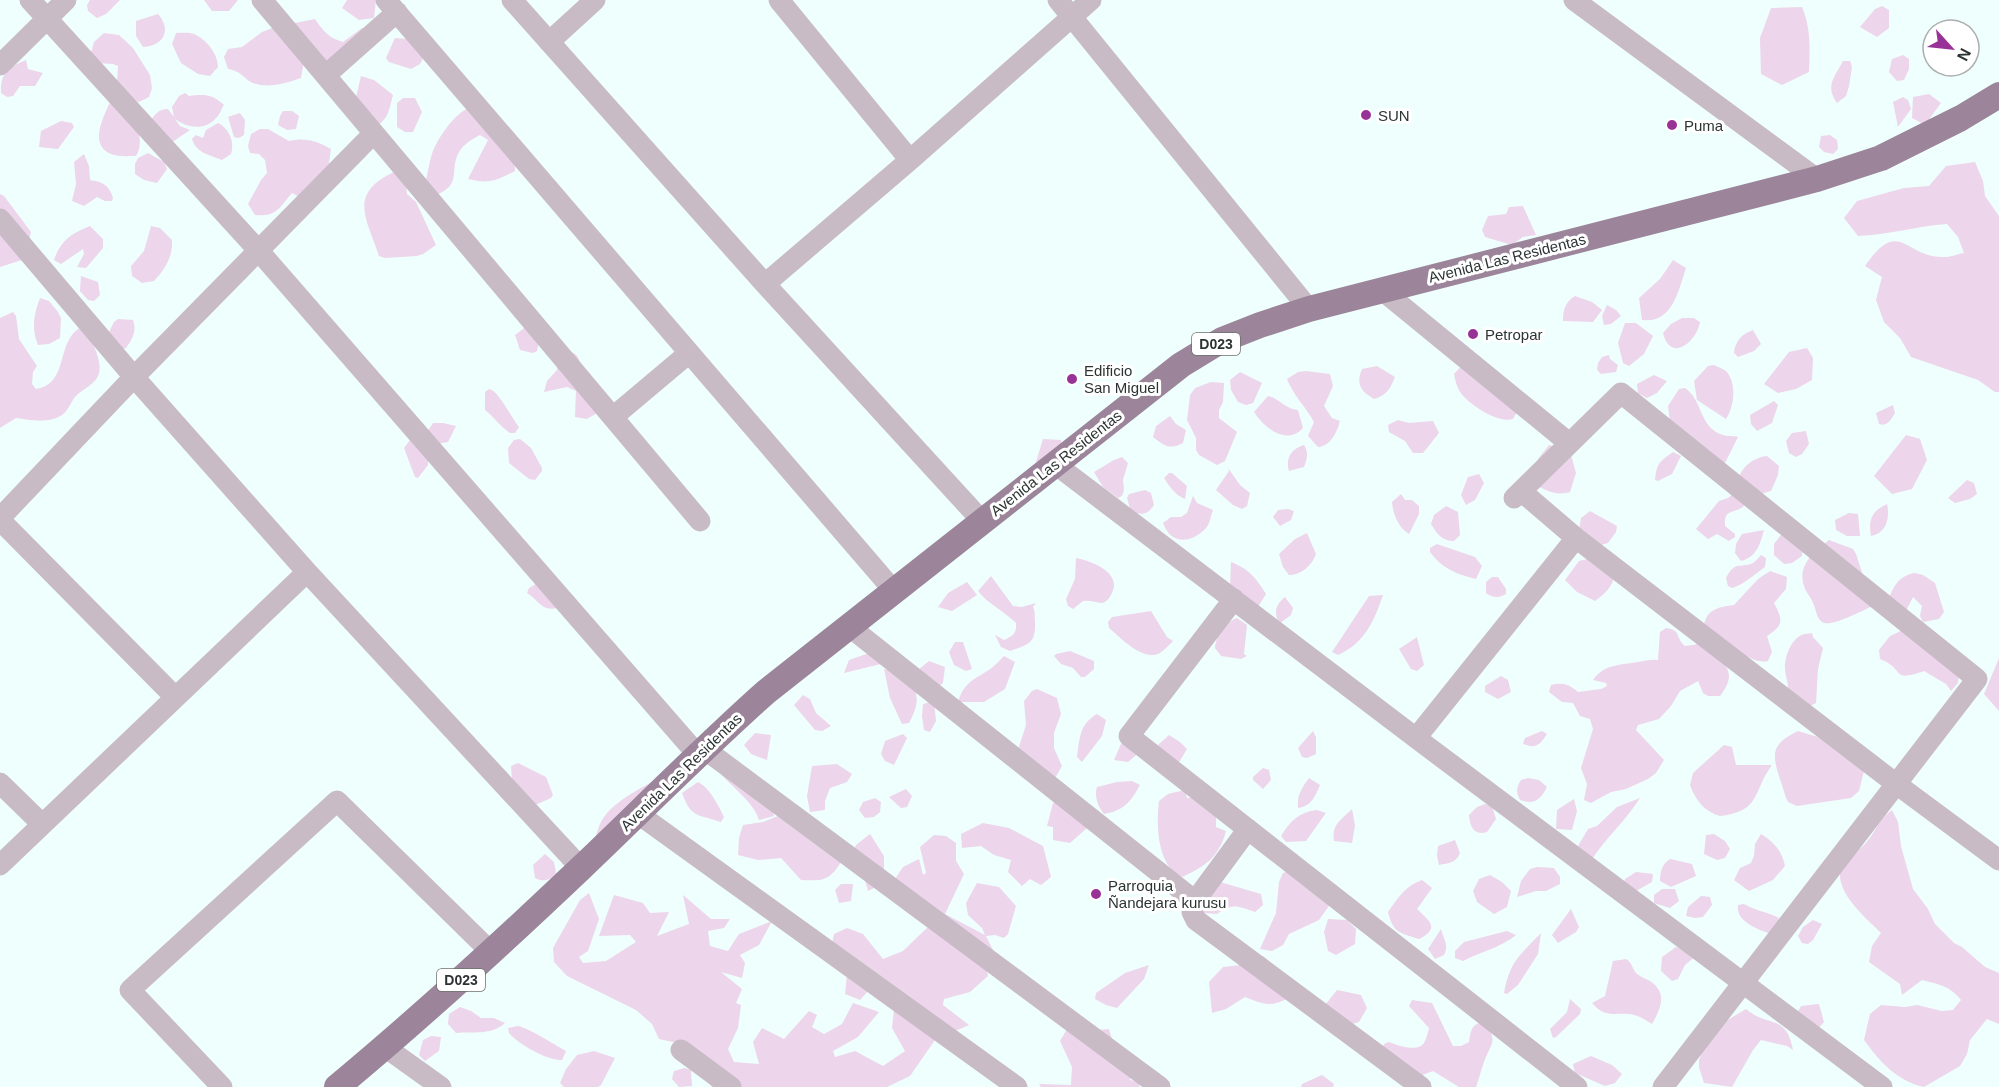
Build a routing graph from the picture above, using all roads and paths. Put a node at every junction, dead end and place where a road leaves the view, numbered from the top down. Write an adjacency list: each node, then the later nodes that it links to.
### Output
1 (30, 0): 13 (street)
2 (66, 0): 13 (street)
3 (262, 0): 16 (street)
4 (512, 0): 14 (street)
5 (595, 0): 14 (street)
6 (779, 0): 19 (street)
7 (1058, 0): 12 (street)
8 (1091, 0): 12 (street)
9 (1574, 0): 20 (street)
10 (1596, 0): 20 (street)
11 (391, 6): 16 (street); 26 (street)
12 (1071, 17): 19 (street); 25 (street)
13 (46, 20): 15 (street); 22 (street)
14 (549, 42): 23 (street)
15 (0, 65)
16 (326, 75): 18 (street)
17 (1999, 95): 20 (main road, Avenida Las Residentas / D023)
18 (374, 133): 22 (street); 28 (street)
19 (910, 160): 23 (street)
20 (1824, 177): 24 (main road, Avenida Las Residentas / D023)
21 (0, 219): 27 (street)
22 (258, 250): 27 (street); 41 (street)
23 (765, 284): 33 (street)
24 (1382, 290): 25 (main road, Avenida Las Residentas / D023); 29 (street)
25 (1309, 309): 30 (main road, Avenida Las Residentas / D023)
26 (689, 353): 28 (street); 36 (street)
27 (134, 377): 31 (street); 35 (street)
28 (613, 417): 32 (street)
29 (1569, 443): 34 (street); 43 (street)
30 (1055, 464): 33 (main road, Avenida Las Residentas / D023); 37 (street)
31 (0, 519): 39 (street)
32 (700, 521)
33 (982, 521): 36 (main road, Avenida Las Residentas / D023)
34 (1576, 538): 40 (street); 43 (street)
35 (307, 572): 39 (street); 49 (street)
36 (894, 591): 38 (main road, Avenida Las Residentas / D023)
37 (1234, 599): 40 (street); 46 (street)
38 (850, 627): 41 (main road, Avenida Las Residentas / D023); 50 (street)
39 (175, 697): 45 (street)
40 (1416, 738): 52 (street)
41 (700, 751): 44 (main road, Avenida Las Residentas / D023); 60 (street)
42 (0, 783): 45 (street)
43 (1895, 783): 47 (street); 52 (street)
44 (637, 813): 49 (main road, Avenida Las Residentas / D023); 59 (street)
45 (42, 824): 48 (street)
46 (1248, 829): 50 (street); 62 (street)
47 (1999, 860)
48 (0, 865)
49 (581, 868): 51 (main road, Avenida Las Residentas / D023)
50 (1195, 901): 61 (street)
51 (491, 952): 53 (main road, Avenida Las Residentas / D023); 55 (street)
52 (1743, 984): 63 (street); 64 (street)
53 (385, 1047): 56 (main road, Avenida Las Residentas / D023); 57 (street)
54 (681, 1050): 58 (street)
55 (222, 1087)
56 (337, 1087)
57 (441, 1087)
58 (731, 1087)
59 (1017, 1087)
60 (1160, 1087)
61 (1420, 1087)
62 (1577, 1087)
63 (1664, 1087)
64 (1882, 1087)

